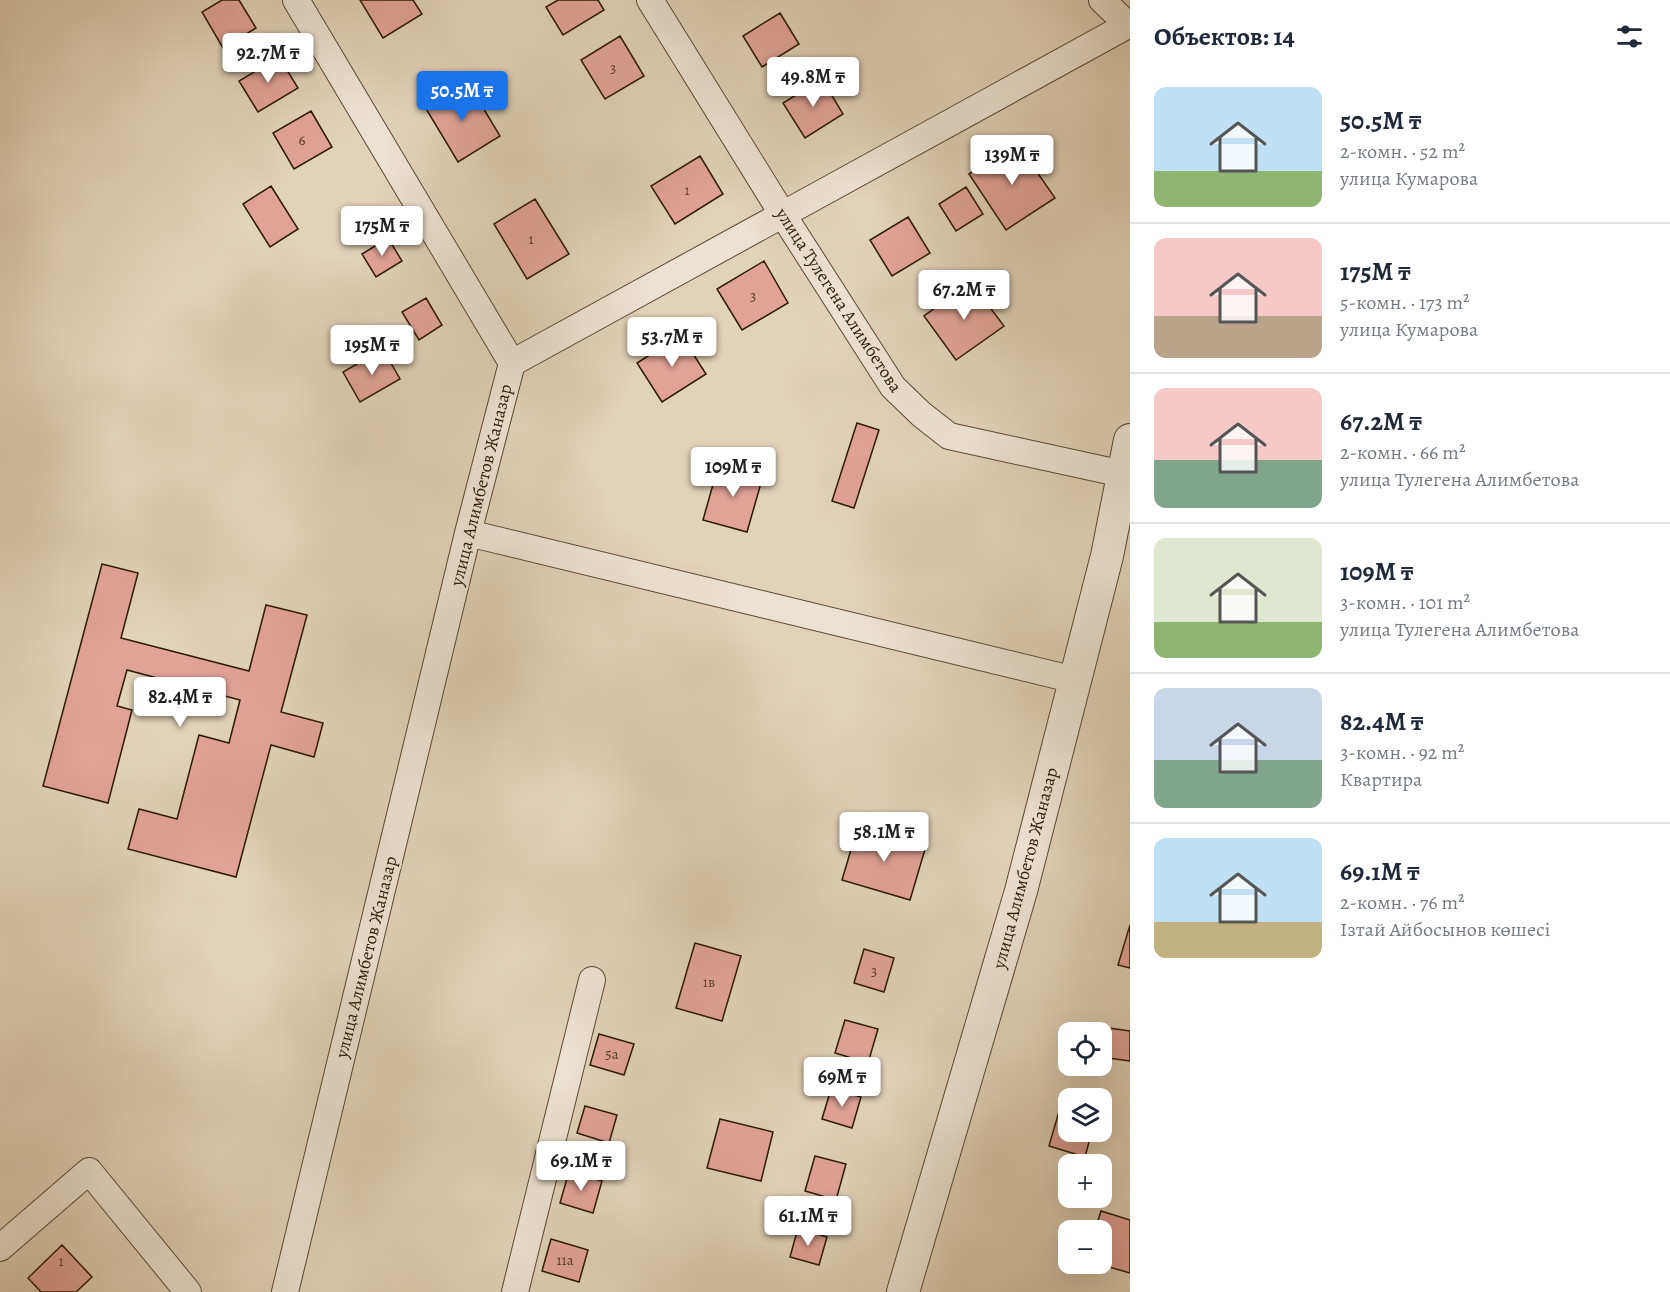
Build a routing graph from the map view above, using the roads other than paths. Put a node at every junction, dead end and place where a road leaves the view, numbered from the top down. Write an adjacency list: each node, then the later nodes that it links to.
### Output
1 (296, 0): 6 (street)
2 (650, 0): 5 (street, улица Тулегена Алимбетова)
3 (1102, 0): 4 (street)
4 (1129, 25): 5 (street, улица Алимбетов Жаназар)
5 (783, 215): 6 (street, улица Алимбетов Жаназар); 8 (street, улица Тулегена Алимбетова)
6 (512, 363): 9 (street, улица Алимбетов Жаназар)
7 (1130, 440): 8 (street, улица Алимбетов Жаназар)
8 (1123, 474): 10 (street, улица Алимбетов Жаназар)
9 (468, 533): 10 (street); 14 (street, улица Алимбетов Жаназар)
10 (1076, 680): 16 (street, улица Алимбетов Жаназар)
11 (592, 980): 15 (street)
12 (0, 1248): 13 (street)
13 (188, 1292)
14 (285, 1292)
15 (515, 1292)
16 (903, 1292)

